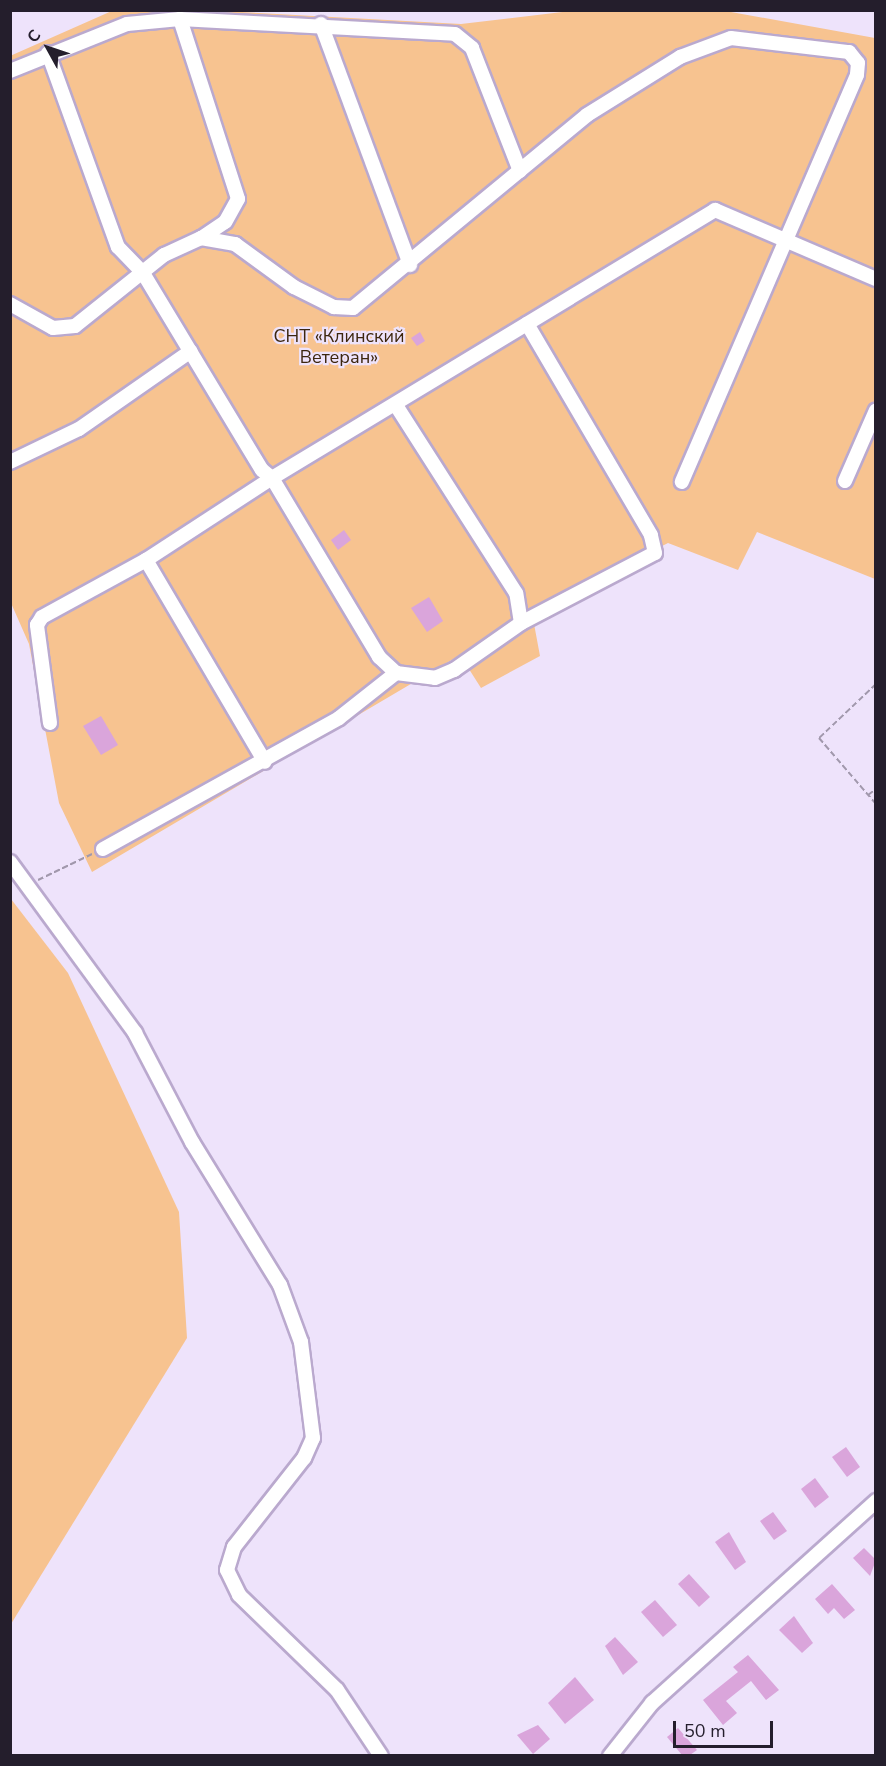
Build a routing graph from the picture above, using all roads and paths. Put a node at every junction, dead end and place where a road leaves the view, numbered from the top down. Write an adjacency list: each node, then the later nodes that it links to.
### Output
1 (180, 19): 2 (street); 3 (street); 6 (street)
2 (321, 24): 5 (street); 8 (street)
3 (48, 53): 4 (street); 9 (street)
4 (10, 71)
5 (520, 171): 7 (street); 8 (street)
6 (201, 238): 8 (street); 9 (street)
7 (786, 242): 10 (street); 12 (street); 19 (street)
8 (410, 265)
9 (143, 273): 11 (street); 13 (street)
10 (876, 279)
11 (10, 304)
12 (527, 324): 14 (street); 21 (street)
13 (191, 351): 16 (street); 17 (street)
14 (396, 405): 17 (street); 21 (street)
15 (876, 410): 18 (street)
16 (10, 462)
17 (272, 478): 20 (street); 22 (street)
18 (845, 481)
19 (682, 482)
20 (146, 560): 24 (street); 25 (street)
21 (521, 623): 22 (street)
22 (396, 673): 25 (street)
23 (876, 684): 27 (path)
24 (50, 723)
25 (264, 762): 29 (street)
26 (876, 789): 27 (path)
27 (868, 795): 28 (path)
28 (876, 804)
29 (103, 849): 31 (path)
30 (10, 862): 31 (street)
31 (29, 884): 33 (street)
32 (876, 1501): 34 (street)
33 (381, 1755)
34 (610, 1755)

